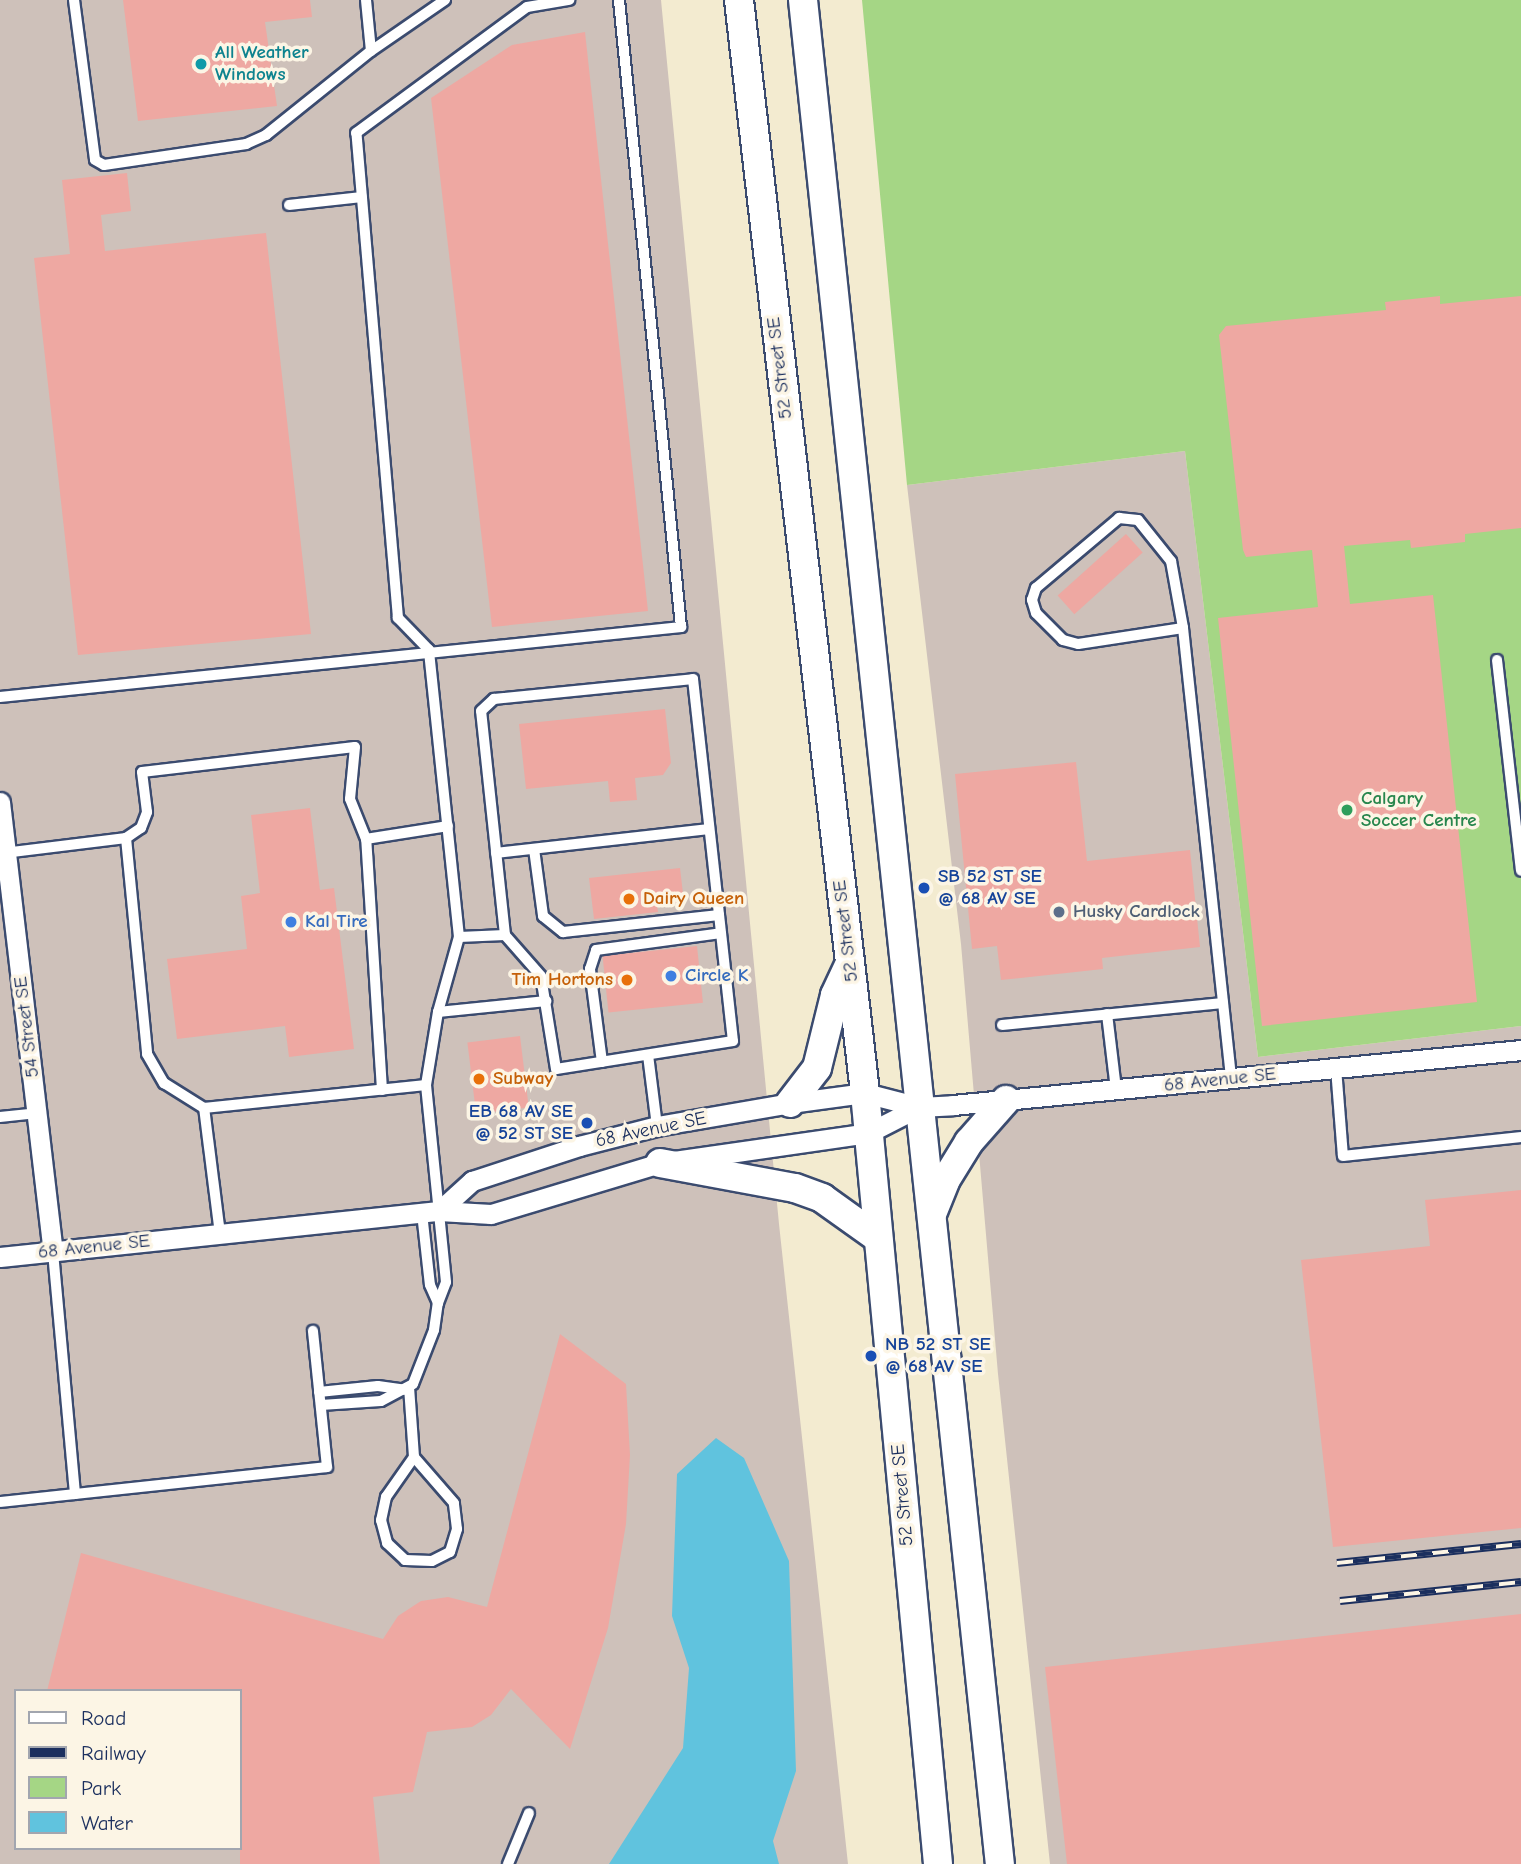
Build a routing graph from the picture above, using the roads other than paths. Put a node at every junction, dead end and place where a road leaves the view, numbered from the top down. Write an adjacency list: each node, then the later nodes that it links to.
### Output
1 (74, 0): 8 (lane)
2 (366, 0): 8 (lane)
3 (445, 0): 8 (lane)
4 (569, 0): 9 (lane)
5 (619, 0): 12 (lane)
6 (739, 0): 28 (main road, 52 Street SE)
7 (803, 0): 45 (main road)
8 (372, 51)
9 (362, 197): 10 (lane); 12 (lane)
10 (289, 205)
11 (1183, 628): 11 (lane); 30 (lane)
12 (429, 650): 14 (lane); 16 (lane)
13 (1497, 660): 23 (lane)
14 (0, 697)
15 (0, 802): 21 (street, 54 Street SE)
16 (448, 826): 19 (lane); 27 (lane)
17 (709, 829): 20 (lane); 22 (lane); 24 (lane)
18 (126, 838): 19 (lane); 21 (lane); 46 (lane)
19 (366, 839): 40 (lane)
20 (534, 849): 22 (lane); 24 (lane)
21 (3, 853): 47 (street, 54 Street SE)
22 (496, 853): 26 (lane)
23 (1521, 871)
24 (719, 915): 25 (lane)
25 (721, 933): 35 (lane); 36 (lane)
26 (505, 935): 27 (lane); 29 (lane)
27 (459, 937): 31 (lane)
28 (849, 965): 42 (main road, 52 Street SE); 44 (main road)
29 (545, 1001): 31 (lane); 36 (lane)
30 (1223, 1003): 32 (lane); 38 (lane)
31 (438, 1012): 39 (lane)
32 (1107, 1014): 33 (lane); 41 (lane)
33 (1002, 1025)
34 (1521, 1050): 37 (street, 68 Avenue SE)
35 (648, 1055): 36 (lane); 49 (lane)
36 (602, 1062)
37 (1336, 1068): 38 (street, 68 Avenue SE); 51 (lane)
38 (1231, 1079): 41 (street, 68 Avenue SE)
39 (426, 1085): 40 (lane); 53 (lane)
40 (382, 1090): 46 (lane)
41 (1116, 1090): 43 (street, 68 Avenue SE)
42 (865, 1093): 44 (street, 68 Avenue SE); 45 (street, 68 Avenue SE); 50 (main road, 52 Street SE)
43 (1006, 1100): 45 (street, 68 Avenue SE); 54 (main road)
44 (790, 1103): 49 (street, 68 Avenue SE)
45 (919, 1107): 50 (street, 68 Avenue SE); 54 (main road)
46 (204, 1108): 55 (lane)
47 (37, 1113): 48 (lane); 57 (street, 54 Street SE)
48 (0, 1117)
49 (657, 1126): 53 (street, 68 Avenue SE)
50 (868, 1133): 52 (street, 68 Avenue SE); 56 (main road, 52 Street SE)
51 (1521, 1137)
52 (660, 1163): 53 (street, 68 Avenue SE); 56 (main road)
53 (431, 1212): 55 (street, 68 Avenue SE); 59 (lane); 59 (lane)
54 (931, 1216): 70 (main road)
55 (220, 1234): 57 (street, 68 Avenue SE)
56 (878, 1238): 69 (main road, 52 Street SE)
57 (53, 1252): 58 (street, 68 Avenue SE); 65 (lane)
58 (0, 1257)
59 (438, 1303): 61 (lane)
60 (313, 1332): 62 (lane)
61 (407, 1388): 62 (lane); 63 (lane); 64 (lane)
62 (319, 1392): 63 (lane)
63 (321, 1405): 65 (lane)
64 (414, 1457): 64 (lane)
65 (75, 1494): 66 (lane)
66 (0, 1503)
67 (529, 1813): 68 (lane)
68 (508, 1864)
69 (938, 1864)
70 (1000, 1864)

